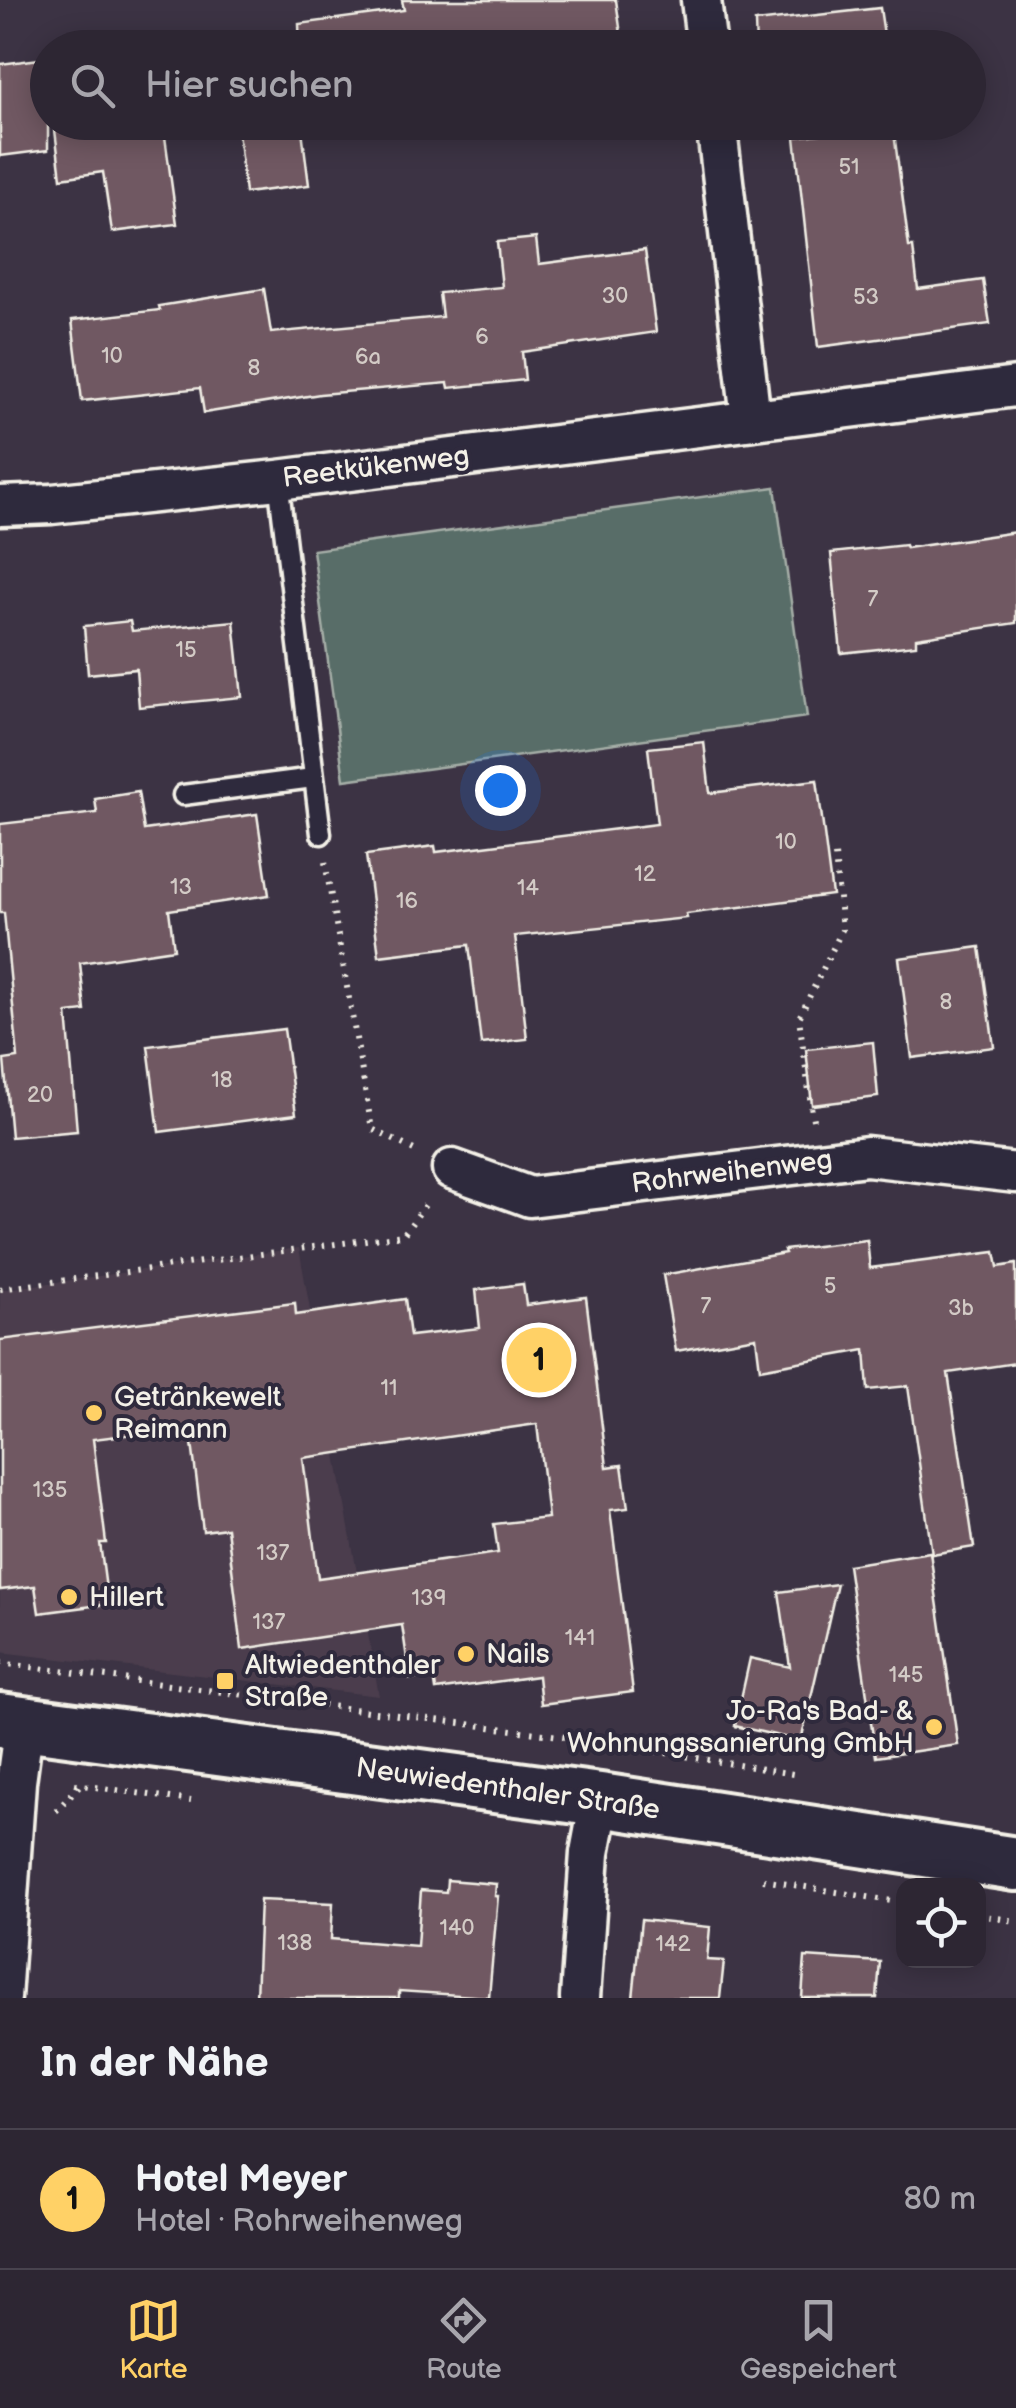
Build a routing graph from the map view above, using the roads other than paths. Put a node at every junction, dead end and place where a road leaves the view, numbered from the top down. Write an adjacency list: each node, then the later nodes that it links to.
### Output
1 (700, 0): 2 (street)
2 (704, 30)
3 (718, 140): 5 (street)
4 (1016, 387): 5 (street, Reetkükenweg)
5 (751, 418): 6 (street, Reetkükenweg)
6 (278, 480): 7 (street, Reetkükenweg); 8 (lane)
7 (0, 506)
8 (312, 778): 9 (lane); 10 (lane)
9 (183, 795)
10 (320, 834)
11 (452, 1169): 12 (street, Rohrweihenweg)
12 (1016, 1173)
13 (12, 1722): 14 (street, Neuwiedenthaler Straße); 16 (street)
14 (600, 1800): 15 (street, Neuwiedenthaler Straße); 18 (street)
15 (1016, 1864)
16 (5, 1880): 17 (street)
17 (1, 1998)
18 (580, 1998)

